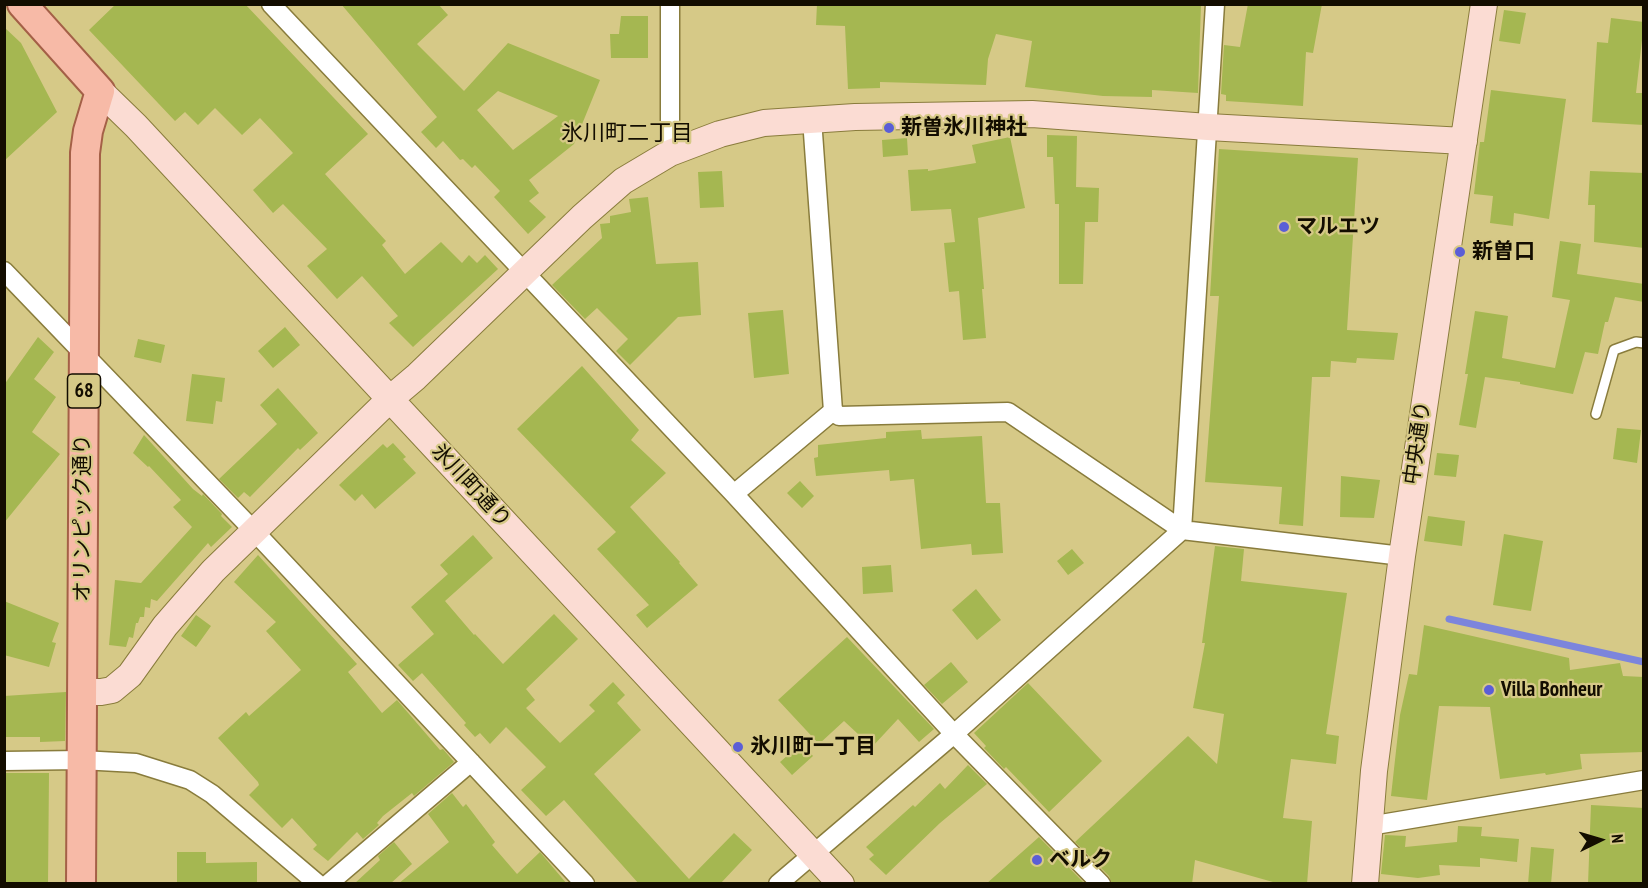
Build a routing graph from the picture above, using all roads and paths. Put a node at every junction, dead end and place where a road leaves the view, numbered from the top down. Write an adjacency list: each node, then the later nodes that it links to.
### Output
1 (22, 4): 6 (main road)
2 (270, 4): 12 (street)
3 (670, 4): 10 (street)
4 (1215, 4): 8 (street)
5 (1484, 4): 9 (street, 中央通り)
6 (100, 91): 14 (main road, オリンピック通り / 68); 15 (street, 氷川町通り)
7 (812, 119): 8 (street); 10 (street); 16 (street)
8 (1208, 127): 9 (street); 19 (street)
9 (1464, 141): 21 (street, 中央通り)
10 (670, 153): 12 (street)
11 (4, 271): 14 (street)
12 (524, 273): 15 (street); 18 (street)
13 (1644, 343): 17 (lane)
14 (84, 355): 20 (street); 22 (main road, オリンピック通り / 68)
15 (390, 399): 20 (street); 29 (street, 氷川町通り)
16 (833, 411): 18 (street); 19 (street)
17 (1596, 414)
18 (734, 494): 23 (street)
19 (1182, 530): 21 (street); 23 (street)
20 (254, 531): 22 (street); 26 (street)
21 (1401, 556): 28 (street, 中央通り)
22 (82, 692): 24 (main road, オリンピック通り / 68)
23 (954, 734): 29 (street); 36 (street)
24 (81, 760): 25 (street); 30 (main road, オリンピック通り / 68); 31 (street)
25 (4, 761)
26 (471, 762): 32 (street); 33 (street)
27 (1644, 780): 28 (street)
28 (1369, 826): 37 (street, 中央通り)
29 (812, 853): 34 (street); 35 (street, 氷川町通り)
30 (81, 884)
31 (318, 884)
32 (328, 884)
33 (585, 884)
34 (778, 884)
35 (841, 884)
36 (1101, 884)
37 (1365, 884)

